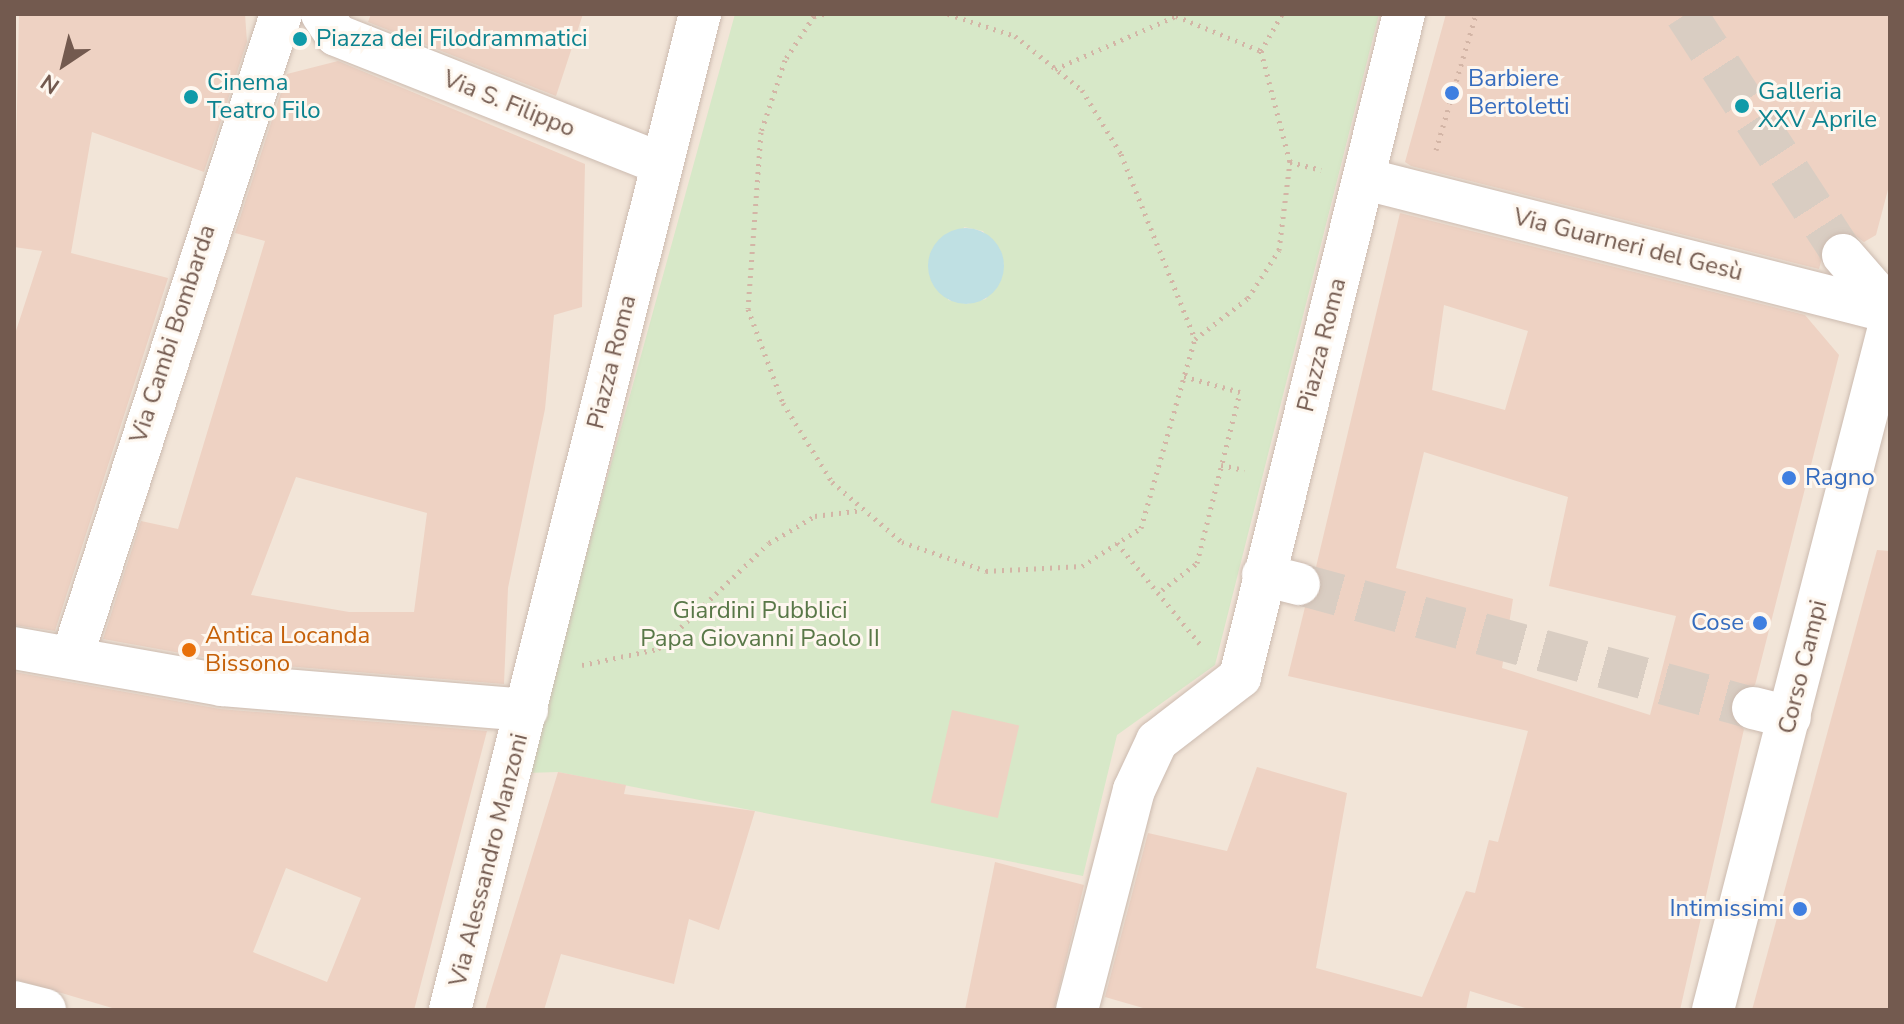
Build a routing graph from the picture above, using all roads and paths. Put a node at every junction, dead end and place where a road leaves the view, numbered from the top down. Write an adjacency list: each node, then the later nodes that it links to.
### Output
1 (281, 14): 27 (street, Via Cambi Bombarda)
2 (322, 14): 14 (street, Via S. Filippo)
3 (700, 14): 14 (street, Piazza Roma)
4 (824, 14): 9 (path)
5 (948, 14): 11 (path)
6 (1282, 14): 10 (path)
7 (1404, 14): 15 (street, Piazza Roma)
8 (1476, 14): 12 (path)
9 (814, 15): 23 (path)
10 (1261, 51): 11 (path); 13 (path)
11 (1055, 69): 19 (path)
12 (1435, 155)
13 (1290, 162): 15 (path); 19 (path)
14 (661, 164): 28 (street, Piazza Roma)
15 (1365, 179): 17 (street, Via Guarneri del Gesù); 29 (street, Piazza Roma)
16 (1843, 255): 17 (street)
17 (1890, 311)
18 (1890, 323): 35 (street, Corso Campi)
19 (1195, 339): 20 (path)
20 (1183, 376): 21 (path); 24 (path)
21 (1221, 465): 22 (path); 25 (path)
22 (1254, 472)
23 (864, 510): 24 (path); 28 (path)
24 (1117, 543): 25 (path)
25 (1162, 590): 29 (path)
26 (14, 648): 27 (street)
27 (72, 657): 30 (street)
28 (539, 658): 30 (street, Piazza Roma)
29 (1240, 677): 34 (street)
30 (527, 710): 33 (street, Via Alessandro Manzoni)
31 (14, 1002): 32 (street)
32 (45, 1010)
33 (450, 1010)
34 (1077, 1010)
35 (1713, 1010)

